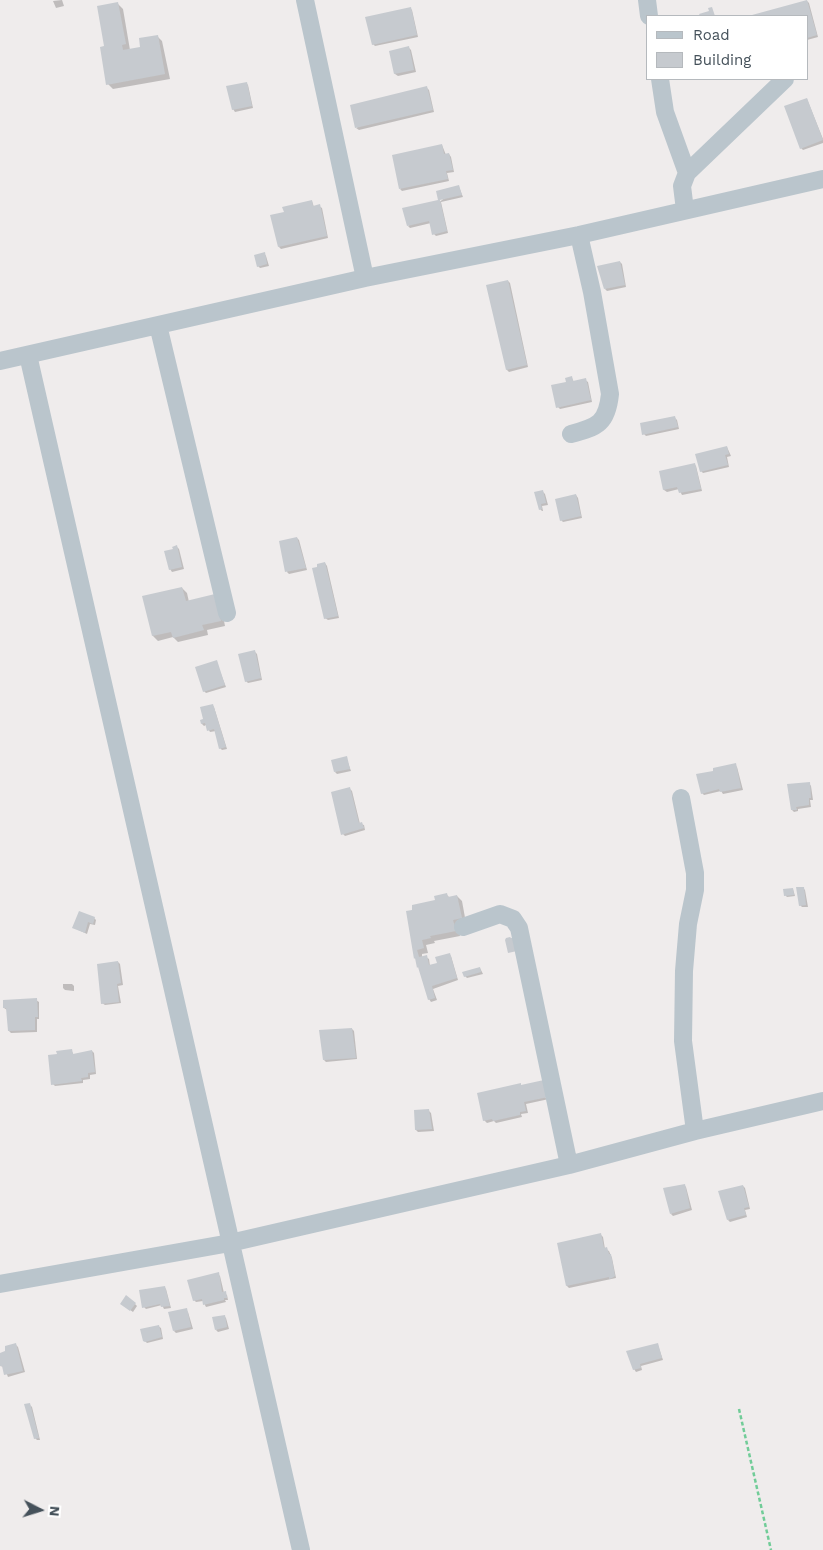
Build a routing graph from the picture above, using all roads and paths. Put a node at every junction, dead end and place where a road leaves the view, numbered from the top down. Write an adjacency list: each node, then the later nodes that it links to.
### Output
1 (305, 0): 10 (street)
2 (647, 0): 3 (street)
3 (649, 15)
4 (660, 80): 6 (street)
5 (784, 80): 6 (street)
6 (687, 173): 8 (street)
7 (823, 179): 8 (street)
8 (685, 210): 9 (street)
9 (579, 235): 10 (street); 14 (street)
10 (365, 278): 11 (street)
11 (158, 326): 12 (street); 15 (street)
12 (28, 355): 13 (street); 21 (street)
13 (0, 361)
14 (571, 434)
15 (227, 613)
16 (681, 798): 19 (street)
17 (462, 927): 20 (street)
18 (823, 1101): 19 (street)
19 (695, 1130): 20 (street)
20 (568, 1165): 21 (street)
21 (230, 1242): 22 (street); 24 (street)
22 (0, 1284)
23 (739, 1409): 25 (path)
24 (301, 1550)
25 (770, 1550)

